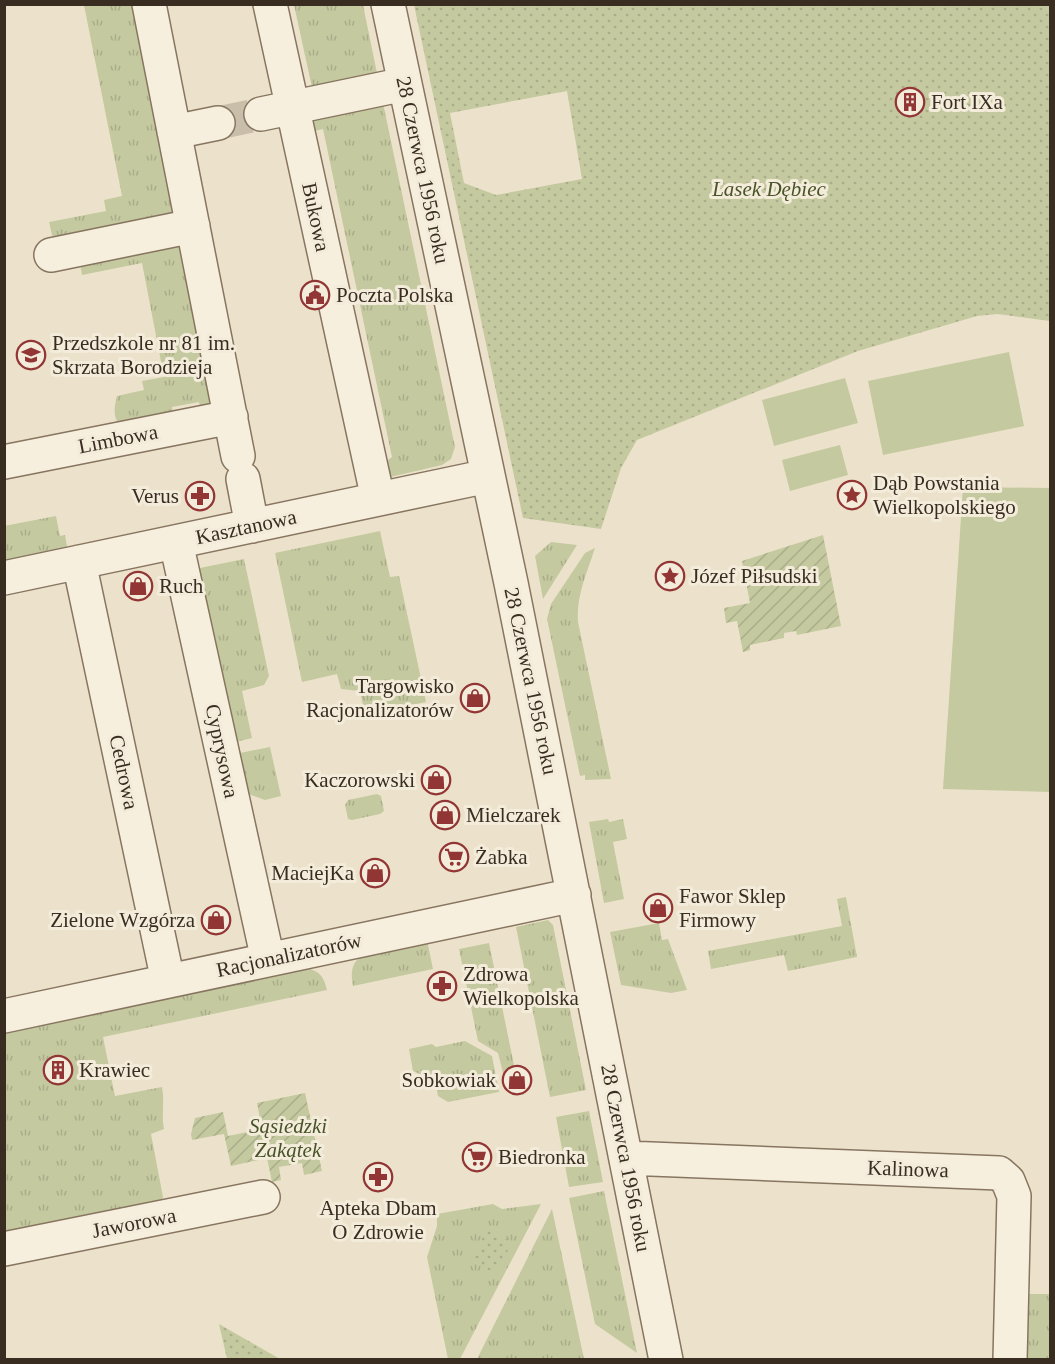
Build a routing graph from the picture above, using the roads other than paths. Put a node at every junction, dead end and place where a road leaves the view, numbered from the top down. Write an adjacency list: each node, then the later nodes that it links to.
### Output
1 (148, 4): 8 (street)
2 (270, 4): 5 (street, Bukowa)
3 (388, 4): 4 (street, 28 Czerwca 1956 roku)
4 (405, 84): 5 (street); 13 (street, 28 Czerwca 1956 roku)
5 (292, 108): 6 (street); 14 (street, Bukowa)
6 (261, 114)
7 (218, 123): 8 (street)
8 (174, 132): 9 (street)
9 (192, 226): 10 (street); 11 (street)
10 (51, 255)
11 (231, 417): 12 (street, Limbowa); 15 (street)
12 (4, 462)
13 (488, 476): 14 (street, Kasztanowa); 19 (street, 28 Czerwca 1956 roku)
14 (378, 499): 15 (street, Kasztanowa)
15 (252, 526): 16 (street, Kasztanowa)
16 (177, 542): 17 (street, Kasztanowa); 20 (street, Cyprysowa)
17 (79, 562): 18 (street, Kasztanowa); 21 (street, Cedrowa)
18 (4, 578)
19 (574, 895): 20 (street, Racjonalizatorów); 23 (street, 28 Czerwca 1956 roku)
20 (268, 960): 21 (street, Racjonalizatorów)
21 (168, 981): 22 (street, Racjonalizatorów)
22 (4, 1016)
23 (626, 1158): 26 (street, 28 Czerwca 1956 roku); 27 (street, Kalinowa)
24 (263, 1197): 25 (street, Jaworowa)
25 (4, 1249)
26 (666, 1359)
27 (1010, 1359)

